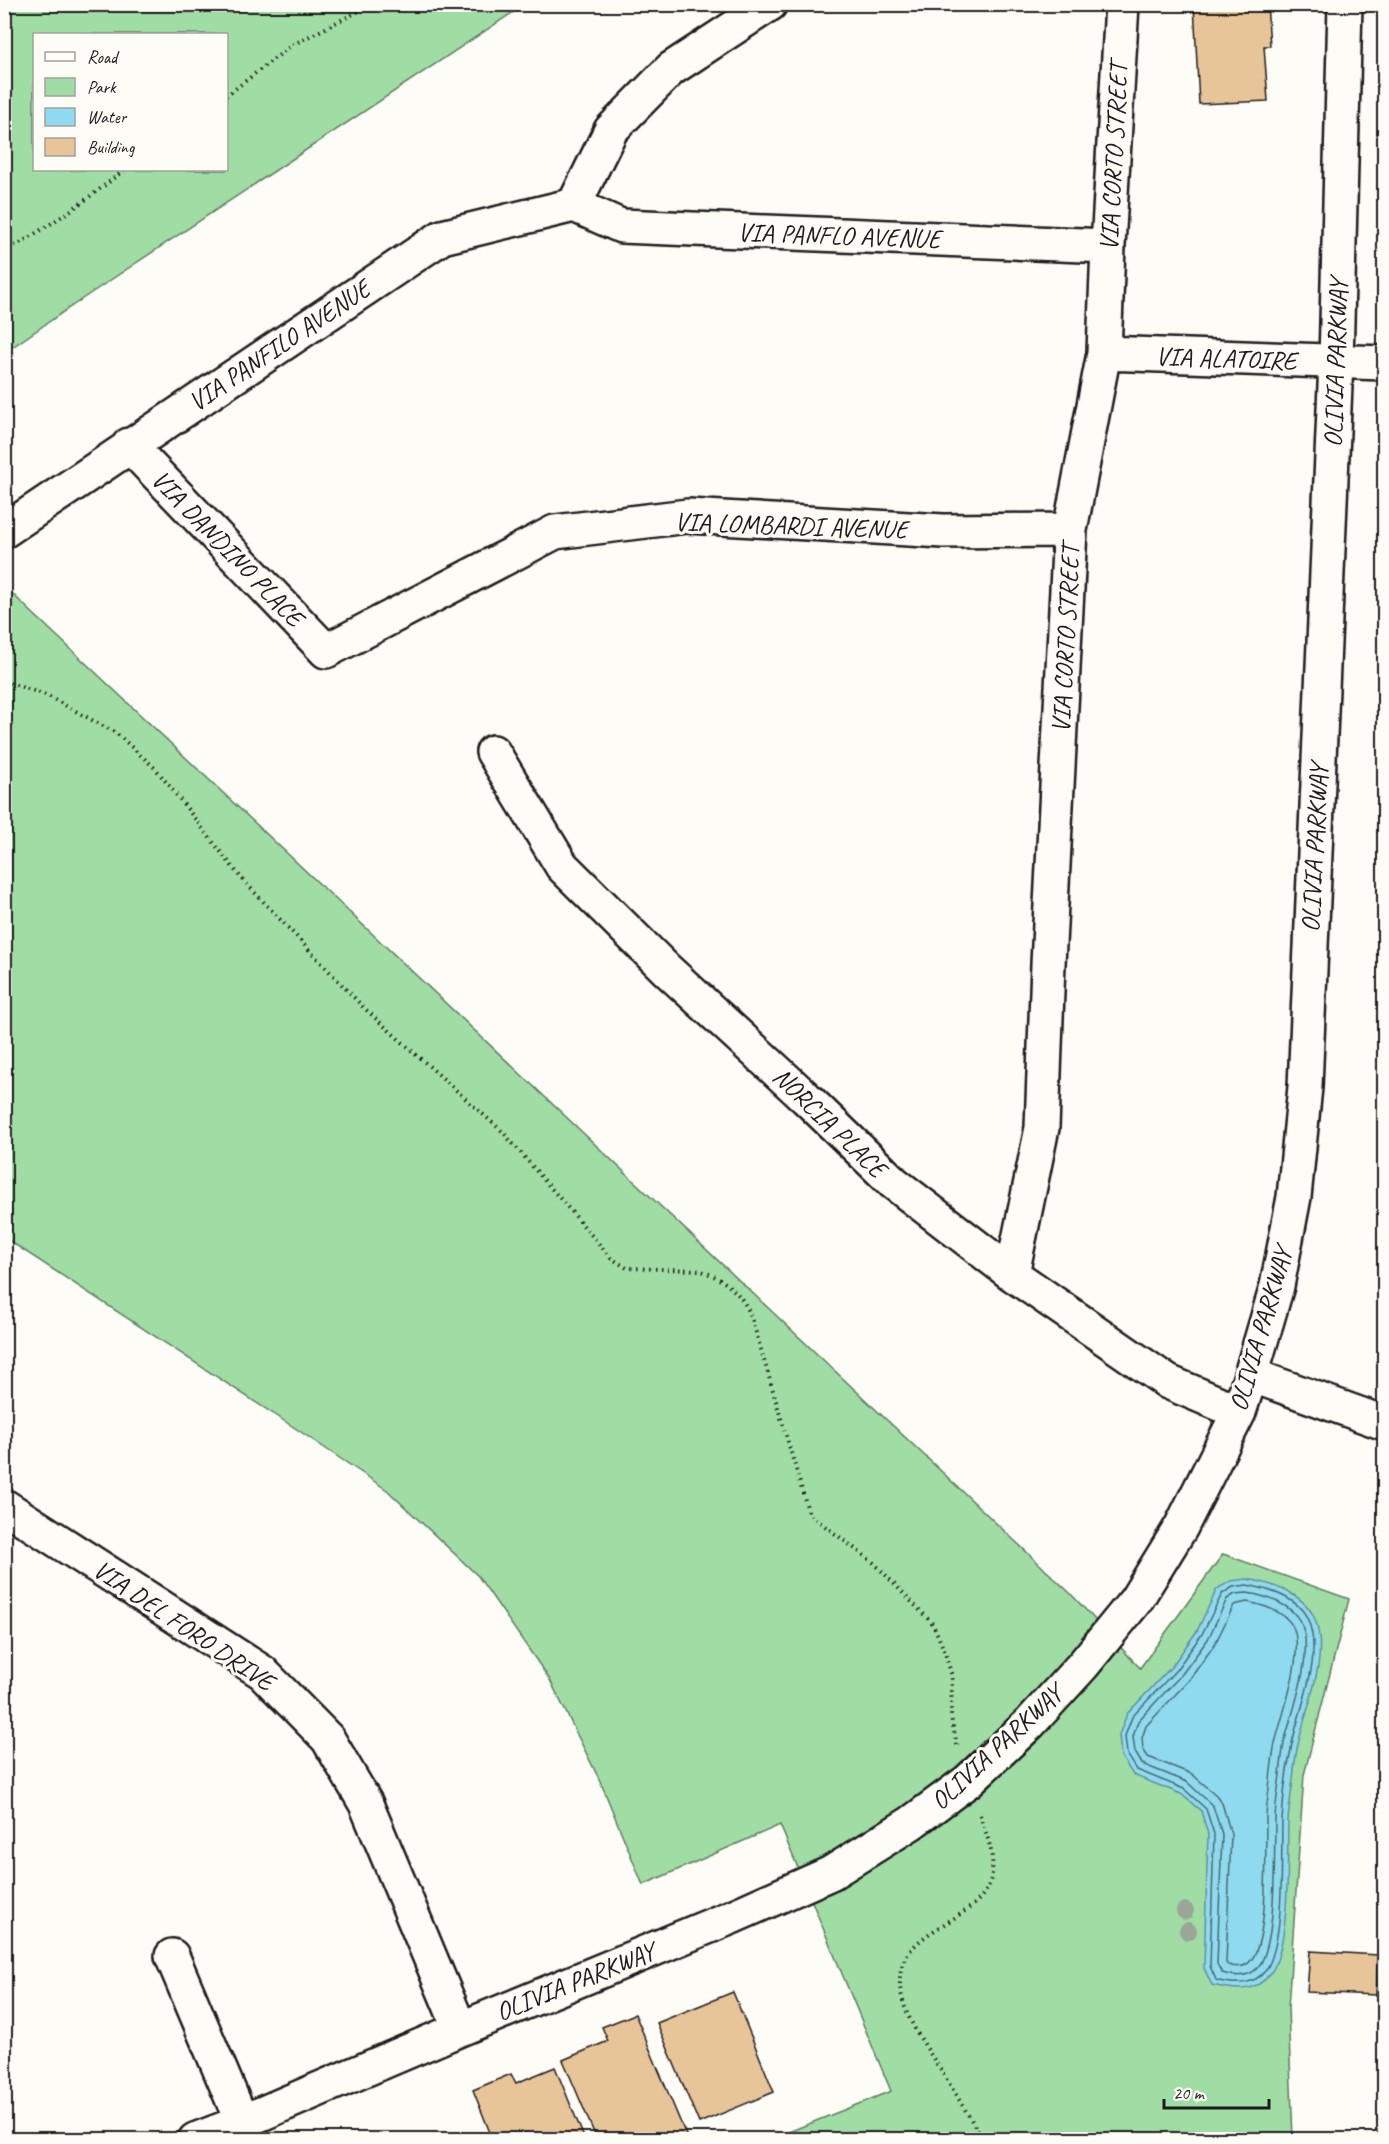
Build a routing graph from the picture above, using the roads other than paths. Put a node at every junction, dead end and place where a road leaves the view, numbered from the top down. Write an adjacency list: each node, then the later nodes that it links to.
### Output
1 (770, 4): 4 (street)
2 (1122, 4): 5 (street, VIA CORTO STREET)
3 (1345, 4): 7 (street, OLIVIA PARKWAY)
4 (574, 205): 5 (street, VIA PANFLO AVENUE); 9 (street, VIA PANFILO AVENUE)
5 (1108, 246): 6 (street, VIA CORTO STREET)
6 (1104, 353): 7 (street, VIA ALATOIRE); 10 (street, VIA CORTO STREET)
7 (1336, 362): 8 (street, VIA ALATOIRE); 15 (street, OLIVIA PARKWAY)
8 (1384, 363)
9 (129, 445): 11 (street, VIA PANFILO AVENUE); 12 (street, VIA DANDINO PLACE)
10 (1070, 530): 12 (street, VIA LOMBARDI AVENUE); 14 (street, VIA CORTO STREET)
11 (4, 531)
12 (326, 651)
13 (493, 752): 14 (street, NORCIA PLACE)
14 (1012, 1274): 16 (street, NORCIA PLACE)
15 (1251, 1376): 16 (street, OLIVIA PARKWAY); 17 (street)
16 (1239, 1412): 20 (street, OLIVIA PARKWAY)
17 (1384, 1423)
18 (4, 1506): 20 (street, VIA DEL FORO DRIVE)
19 (172, 1956): 21 (street)
20 (460, 2029): 21 (street, OLIVIA PARKWAY)
21 (242, 2122): 22 (street, OLIVIA PARKWAY)
22 (195, 2139)

